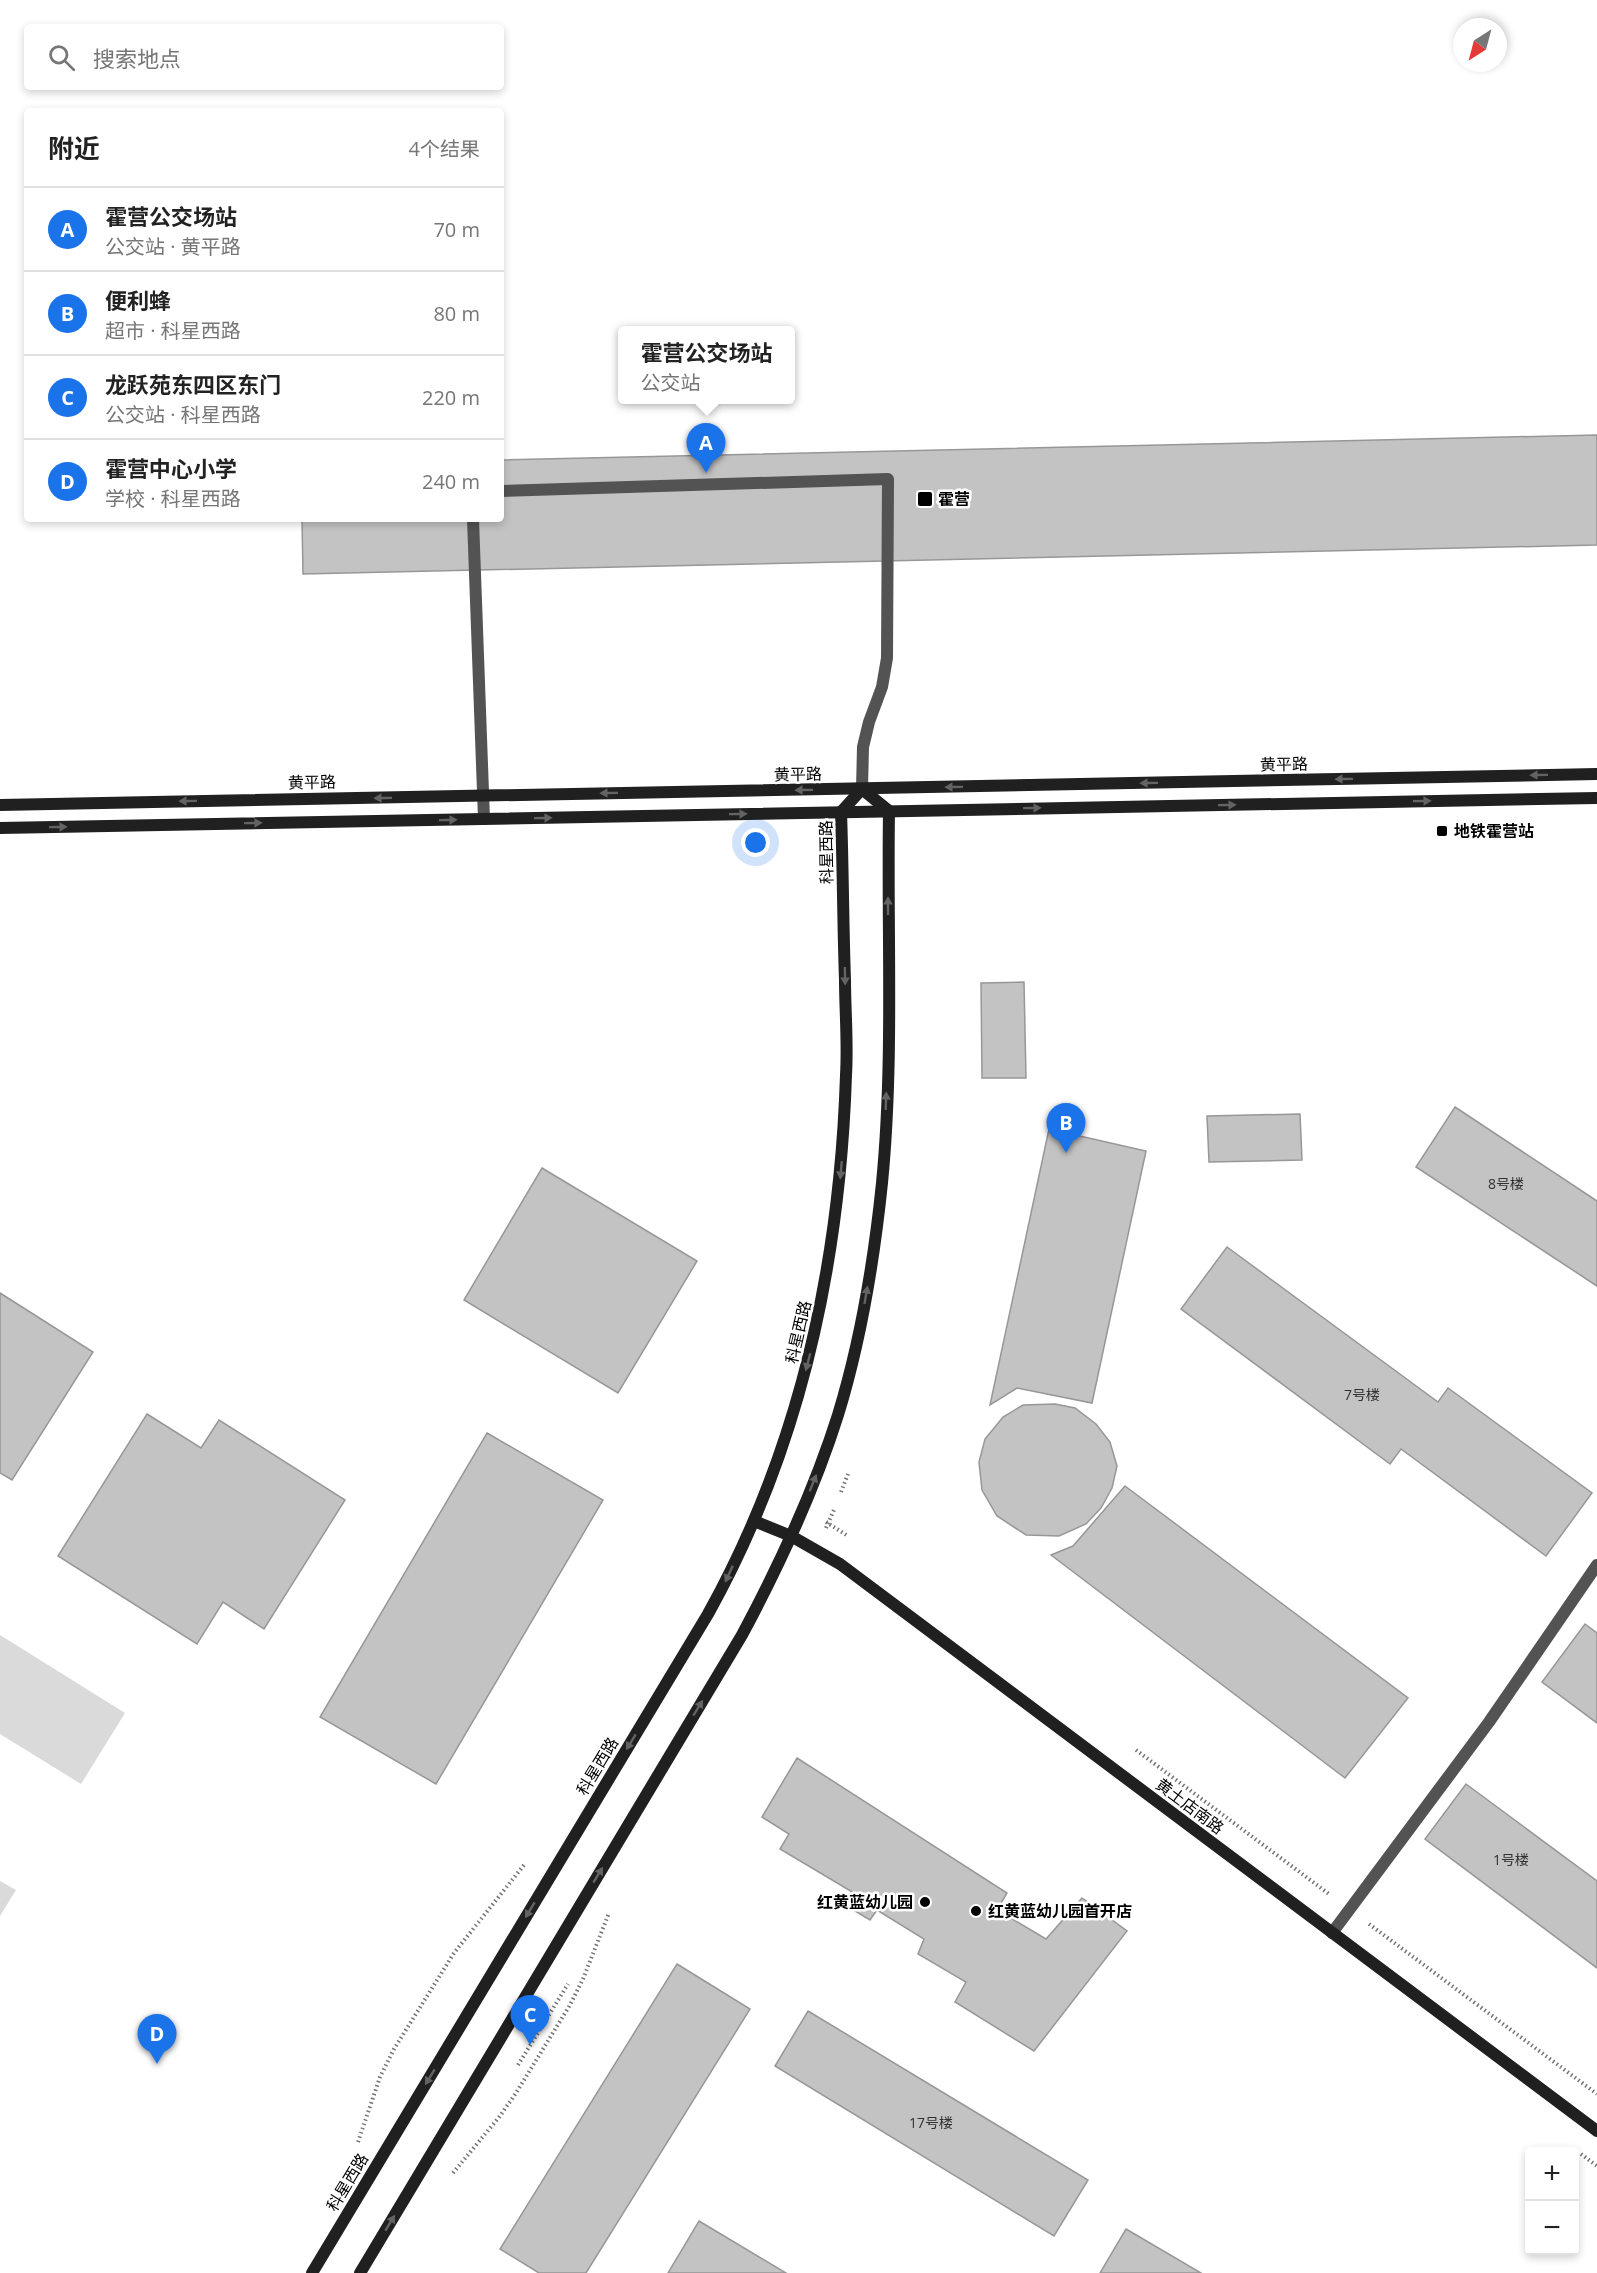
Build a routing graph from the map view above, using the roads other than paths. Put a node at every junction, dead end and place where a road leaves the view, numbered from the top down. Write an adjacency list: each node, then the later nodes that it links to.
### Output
1 (504, 491): 4 (street)
2 (473, 522): 5 (street)
3 (1597, 774): 4 (street, 黄平路, one-way to 4)
4 (862, 789): 5 (street, 黄平路, one-way to 5); 8 (street); 9 (street, 科星西路)
5 (483, 796): 7 (street, 黄平路, one-way to 7); 10 (street)
6 (1597, 798): 8 (street, one-way to 6)
7 (0, 805)
8 (889, 811): 9 (street); 13 (street, one-way to 8)
9 (841, 812): 10 (street, one-way to 9); 12 (street, 科星西路, one-way to 12)
10 (484, 819): 11 (street, one-way to 10)
11 (0, 828)
12 (753, 1521): 13 (street, 黄土店南路); 17 (street, 科星西路, one-way to 17)
13 (791, 1536): 15 (street, 黄土店南路); 18 (street, one-way to 13)
14 (1597, 1565): 15 (street)
15 (1332, 1933): 16 (street, 黄土店南路)
16 (1597, 2131)
17 (312, 2273)
18 (360, 2273)

